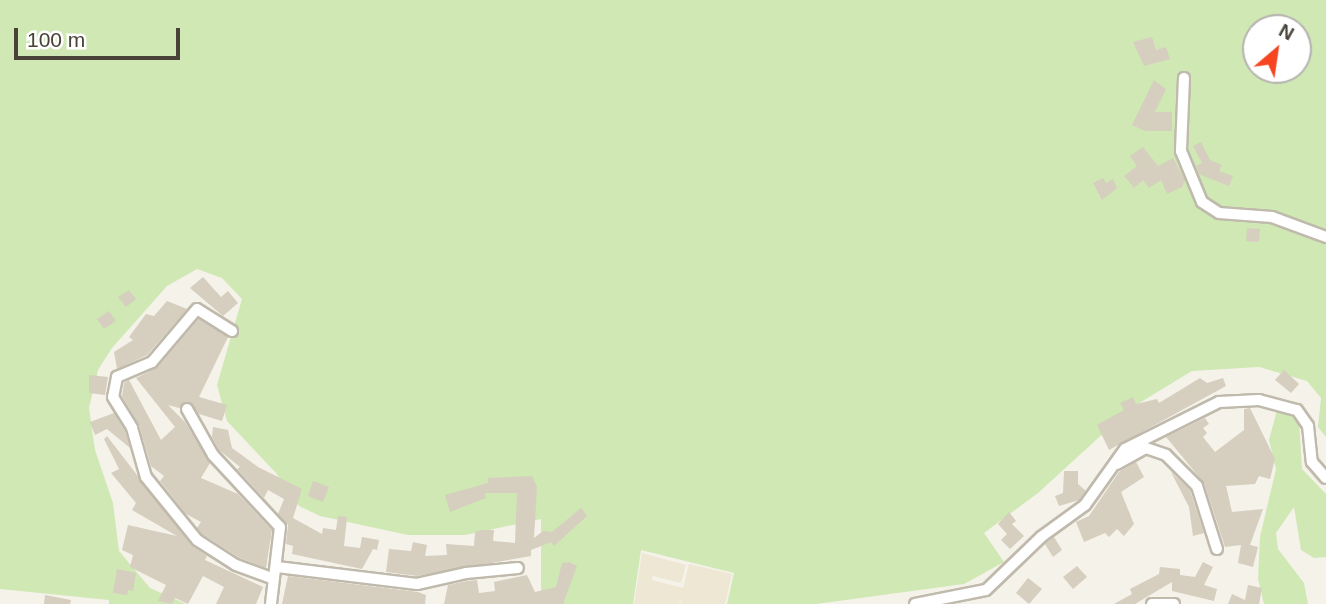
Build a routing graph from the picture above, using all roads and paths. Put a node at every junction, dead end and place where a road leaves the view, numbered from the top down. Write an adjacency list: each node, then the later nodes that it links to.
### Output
1 (1184, 78): 2 (street)
2 (1326, 237)
3 (232, 331): 10 (street)
4 (187, 409): 8 (street)
5 (1104, 475): 6 (street); 7 (street); 11 (street)
6 (1326, 478)
7 (1217, 549)
8 (277, 567): 9 (street); 10 (street)
9 (518, 568)
10 (274, 579): 12 (street)
11 (935, 603): 13 (street)
12 (271, 604)
13 (915, 604)
14 (1158, 604): 15 (street)
15 (1174, 604)

